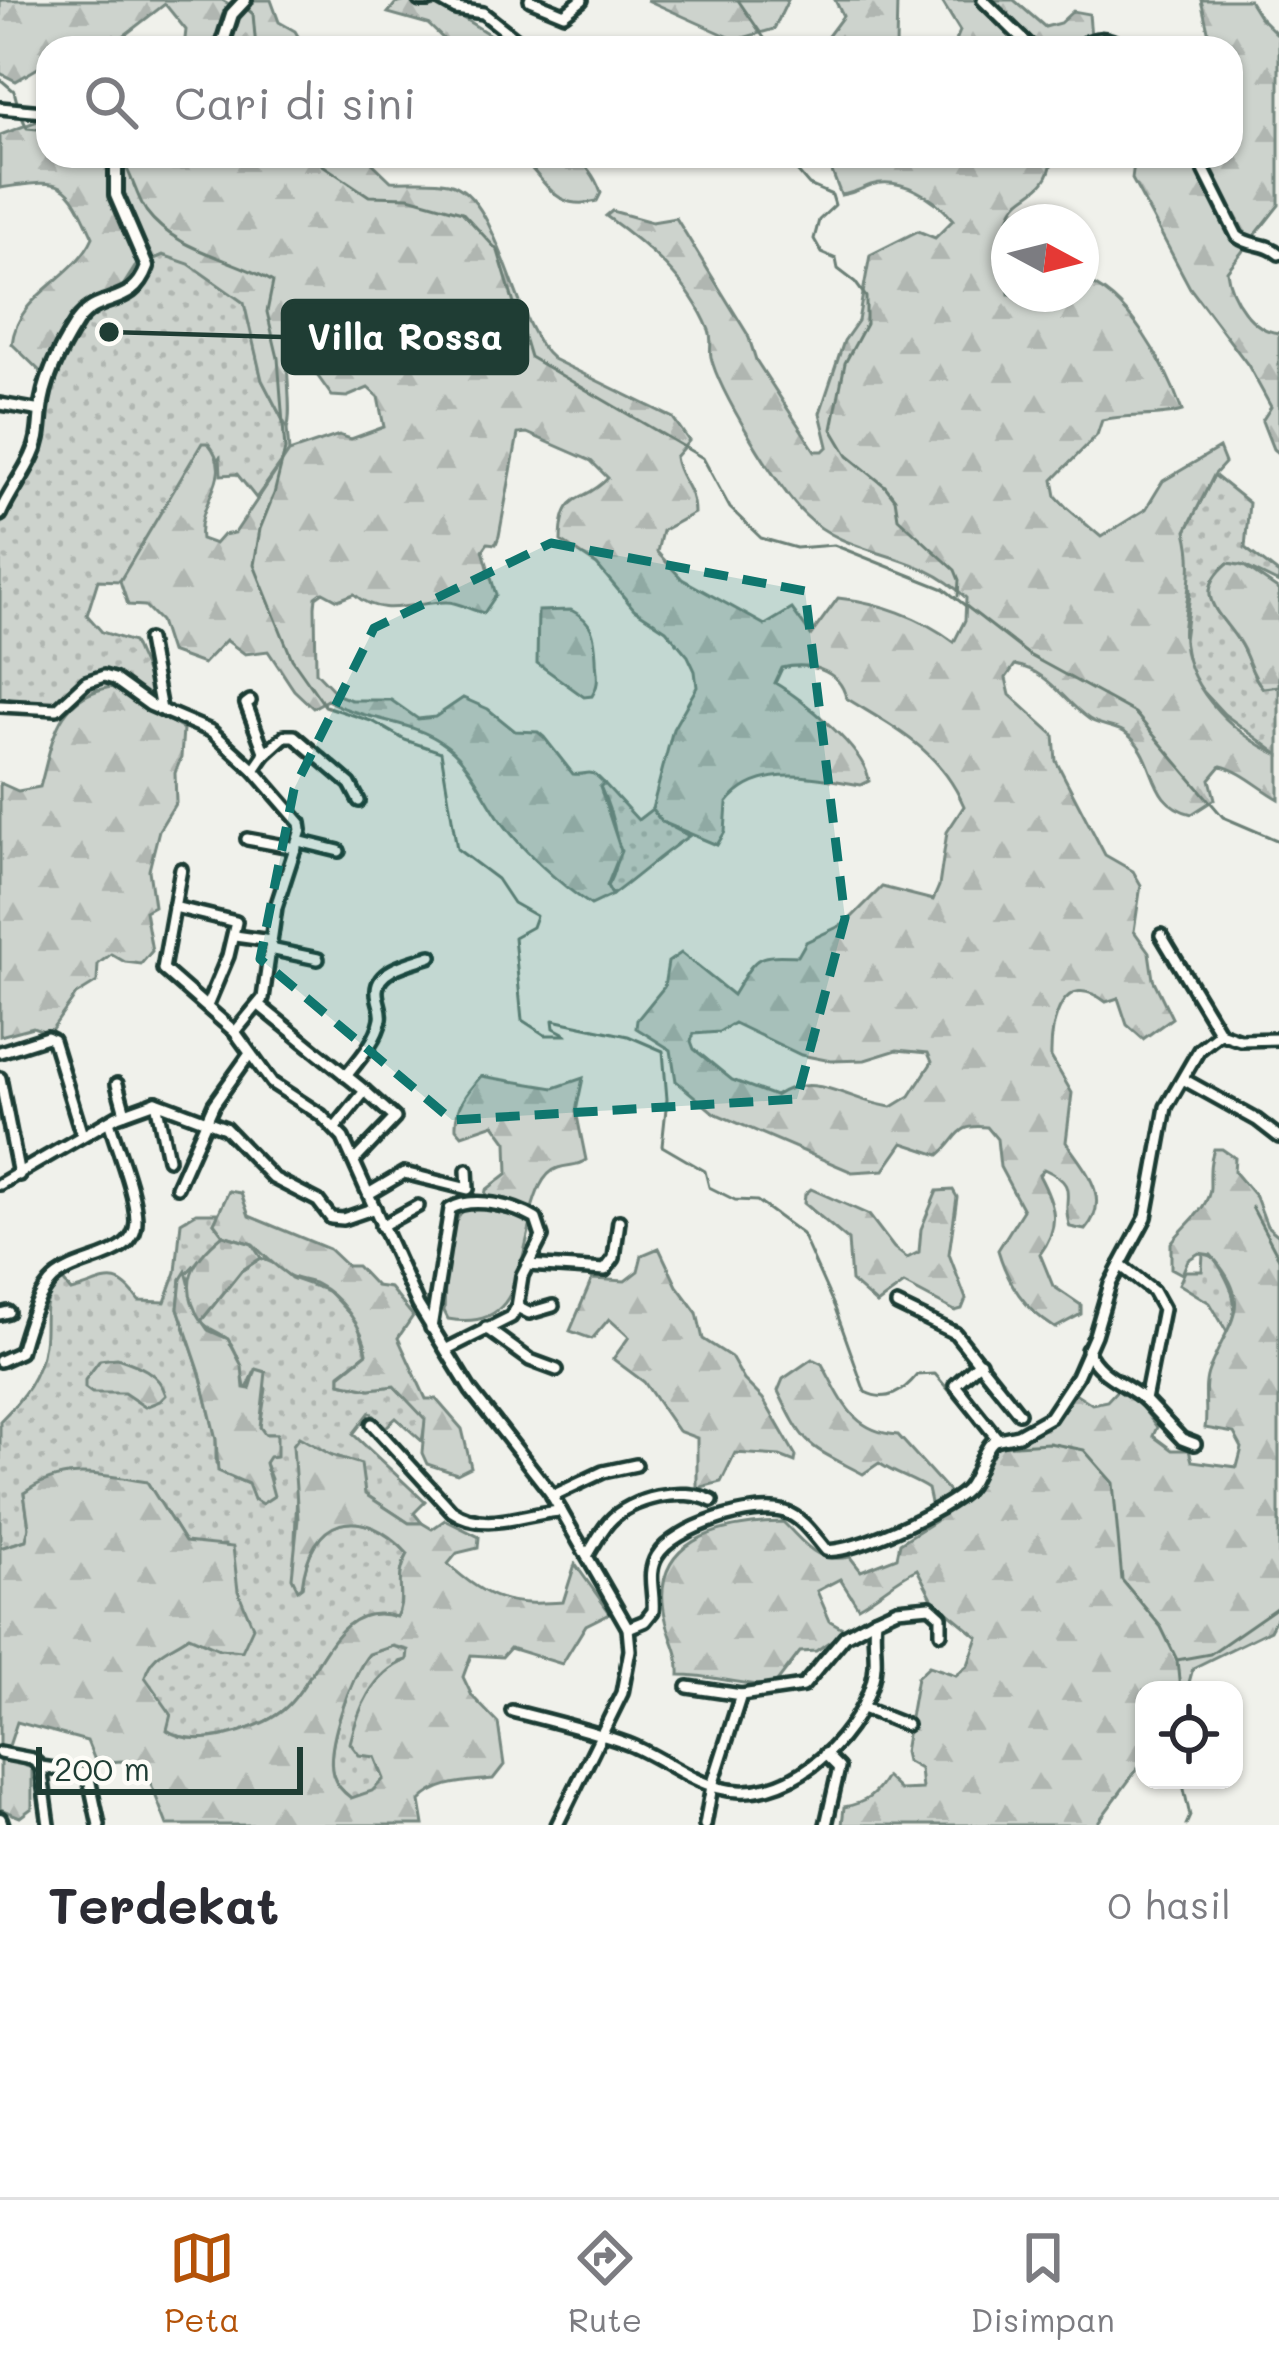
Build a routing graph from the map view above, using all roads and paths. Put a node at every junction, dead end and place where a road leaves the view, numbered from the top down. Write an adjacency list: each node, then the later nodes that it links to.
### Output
1 (245, 0): 6 (street)
2 (440, 0): 7 (street)
3 (530, 0): 4 (street)
4 (582, 0)
5 (983, 0): 8 (street)
6 (225, 36)
7 (512, 36)
8 (1020, 36)
9 (5, 109): 10 (street)
10 (36, 110)
11 (116, 168): 15 (street)
12 (1203, 168): 13 (street)
13 (1279, 254)
14 (0, 404): 15 (street)
15 (40, 411): 16 (street)
16 (0, 514)
17 (148, 640): 20 (street)
18 (250, 701): 21 (street)
19 (0, 706): 20 (street)
20 (161, 710): 22 (street)
21 (265, 754): 22 (street); 23 (street)
22 (254, 770): 25 (street)
23 (359, 801)
24 (247, 838): 25 (street)
25 (297, 844): 26 (street); 31 (street)
26 (339, 851)
27 (181, 868): 28 (street)
28 (174, 908): 30 (street); 35 (street)
29 (1161, 935): 37 (street)
30 (235, 936): 31 (street); 35 (street)
31 (270, 945): 33 (street); 34 (street)
32 (431, 956): 41 (street)
33 (318, 959)
34 (259, 1005): 36 (street); 41 (street)
35 (207, 1006): 36 (street)
36 (235, 1032): 40 (street)
37 (1220, 1033): 38 (street); 43 (street)
38 (1279, 1039)
39 (0, 1052): 51 (street)
40 (249, 1055): 48 (street); 50 (street)
41 (346, 1076): 45 (street)
42 (0, 1078): 56 (street)
43 (1183, 1079): 52 (street); 67 (street)
44 (117, 1084): 47 (street)
45 (365, 1091): 50 (street); 54 (street)
46 (156, 1102): 47 (street); 48 (street); 53 (street)
47 (125, 1113): 49 (street)
48 (206, 1119): 58 (street); 63 (street)
49 (109, 1121): 51 (street); 75 (street)
50 (335, 1128): 54 (street)
51 (82, 1135): 56 (street)
52 (1279, 1137)
53 (167, 1159)
54 (355, 1160): 60 (street)
55 (466, 1170): 59 (street)
56 (19, 1175): 57 (street)
57 (0, 1184)
58 (177, 1187)
59 (468, 1189): 60 (street); 61 (street)
60 (370, 1193): 63 (street)
61 (466, 1203): 66 (street); 71 (street)
62 (418, 1206): 65 (street)
63 (375, 1208): 65 (street)
64 (619, 1221): 66 (street)
65 (381, 1226): 71 (street)
66 (527, 1265): 70 (street)
67 (1120, 1265): 74 (street); 78 (street)
68 (897, 1305): 76 (street)
69 (553, 1306): 70 (street)
70 (518, 1307): 72 (street)
71 (431, 1328): 73 (street)
72 (486, 1328): 73 (street); 77 (street)
73 (448, 1349): 84 (street)
74 (1087, 1350): 78 (street); 81 (street)
75 (0, 1361)
76 (980, 1362): 79 (street); 81 (street)
77 (557, 1370)
78 (1145, 1400): 82 (street)
79 (1018, 1413)
80 (372, 1424): 86 (street)
81 (993, 1441): 89 (street)
82 (1195, 1444)
83 (636, 1465): 84 (street)
84 (552, 1496): 86 (street)
85 (712, 1501): 87 (street)
86 (561, 1511): 87 (street)
87 (587, 1556): 89 (street)
88 (875, 1619): 90 (street); 92 (street); 93 (street)
89 (628, 1628): 96 (street)
90 (941, 1633)
91 (688, 1687): 92 (street)
92 (741, 1695): 100 (street)
93 (863, 1708): 95 (street); 98 (street)
94 (512, 1712): 96 (street)
95 (906, 1725)
96 (603, 1735): 100 (street); 103 (street)
97 (0, 1753): 99 (street)
98 (826, 1754): 100 (street); 105 (street)
99 (41, 1767): 101 (street); 102 (street)
100 (712, 1786): 104 (street)
101 (49, 1825)
102 (99, 1825)
103 (556, 1825)
104 (705, 1825)
105 (826, 1825)

